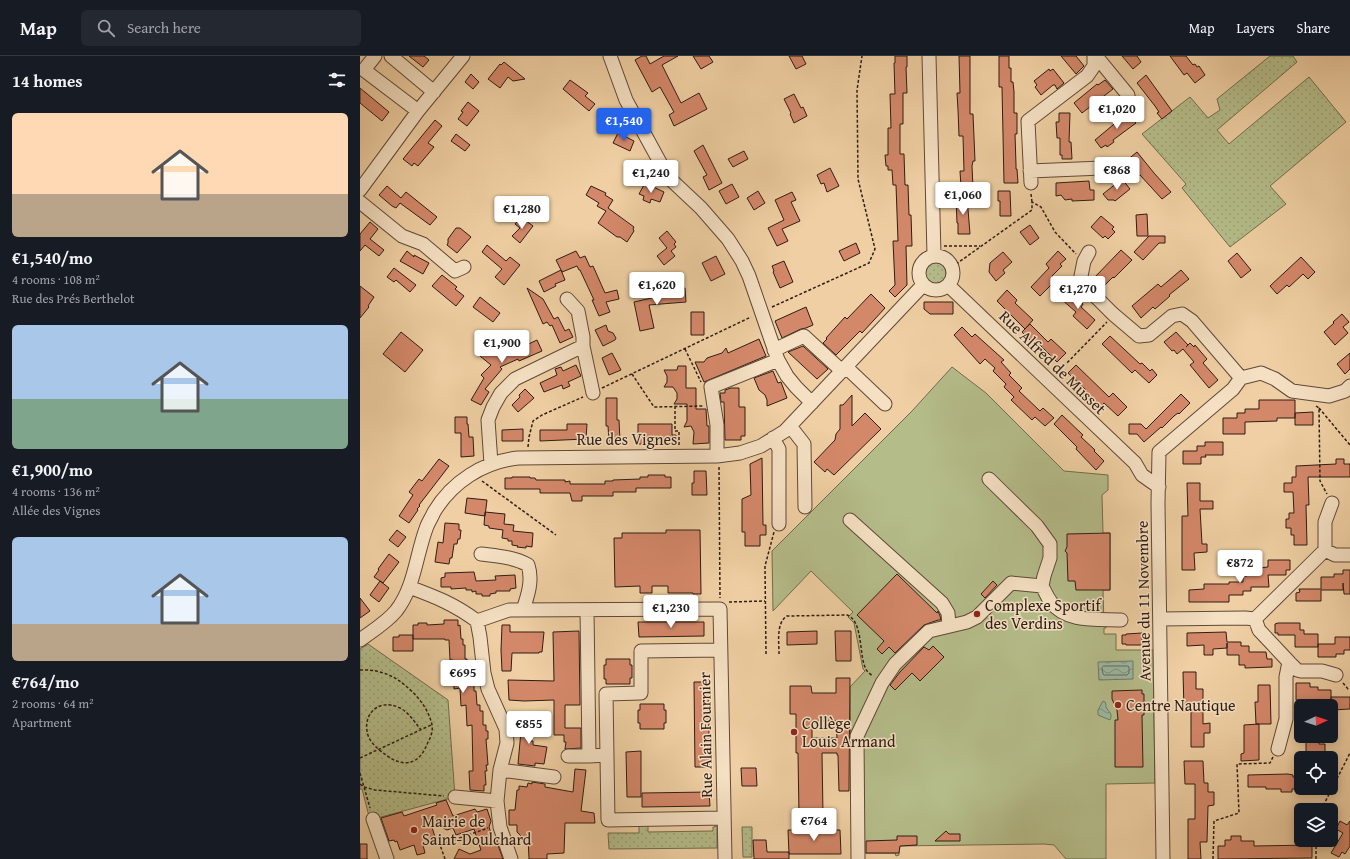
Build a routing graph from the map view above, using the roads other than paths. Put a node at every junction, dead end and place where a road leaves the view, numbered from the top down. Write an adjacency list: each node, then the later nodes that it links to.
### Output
1 (391, 56): 7 (street)
2 (463, 56): 7 (street)
3 (610, 56): 20 (street)
4 (929, 56): 13 (street)
5 (1095, 56): 8 (street); 10 (street)
6 (372, 57): 9 (street)
7 (434, 92): 9 (street)
8 (1128, 95)
9 (418, 111): 11 (street)
10 (1102, 168)
11 (360, 190)
12 (360, 202): 15 (street)
13 (936, 251): 16 (street); 17 (street)
14 (1086, 257): 22 (street)
15 (464, 267)
16 (923, 285): 17 (street); 21 (street, Rue des Vignes)
17 (948, 285): 30 (street, Rue Alfred de Musset)
18 (567, 298): 19 (street)
19 (583, 346): 24 (street); 32 (street)
20 (776, 355): 21 (street); 25 (street); 29 (street)
21 (844, 369): 25 (street, Rue des Vignes); 26 (street)
22 (1241, 378): 23 (street); 31 (street, Avenue du 11 Novembre)
23 (1350, 386)
24 (593, 393)
25 (812, 403): 27 (street, Rue des Vignes)
26 (885, 404)
27 (790, 426): 28 (street, Rue des Vignes); 36 (street)
28 (773, 438): 29 (street, Rue des Vignes); 38 (street)
29 (717, 456): 32 (street, Rue des Vignes)
30 (1135, 463): 31 (street); 34 (street, Rue Alfred de Musset)
31 (1159, 463): 34 (street, Avenue du 11 Novembre)
32 (485, 467): 43 (street, Rue des Vignes)
33 (989, 479): 42 (street)
34 (1159, 487): 46 (street, Avenue du 11 Novembre)
35 (1332, 503): 39 (street)
36 (805, 507)
37 (850, 520): 50 (street)
38 (779, 524)
39 (1325, 550): 41 (street); 47 (street)
40 (481, 554): 44 (street)
41 (1350, 555)
42 (1042, 586): 48 (street); 50 (street)
43 (410, 587): 49 (street); 51 (street, Rue des Vignes)
44 (523, 610): 45 (street); 49 (street)
45 (587, 610): 52 (street, Rue Alain Fournier); 55 (street)
46 (1160, 619): 47 (street); 71 (street, Avenue du 11 Novembre)
47 (1255, 619): 53 (street)
48 (1121, 620)
49 (477, 621): 61 (street)
50 (949, 626): 70 (street)
51 (360, 640)
52 (720, 650): 56 (street); 65 (street, Rue Alain Fournier)
53 (1289, 662): 54 (street); 57 (street)
54 (1336, 675)
55 (588, 694): 56 (street); 60 (street)
56 (606, 694): 58 (street)
57 (1278, 749)
58 (607, 755): 60 (street); 65 (street)
59 (568, 756): 60 (street)
60 (589, 756)
61 (500, 770): 62 (street); 64 (street)
62 (554, 777)
63 (455, 797): 64 (street)
64 (497, 800): 68 (street)
65 (724, 818): 69 (street, Rue Alain Fournier)
66 (373, 819): 67 (street)
67 (387, 859)
68 (511, 859)
69 (725, 859)
70 (858, 859)
71 (1163, 859)

